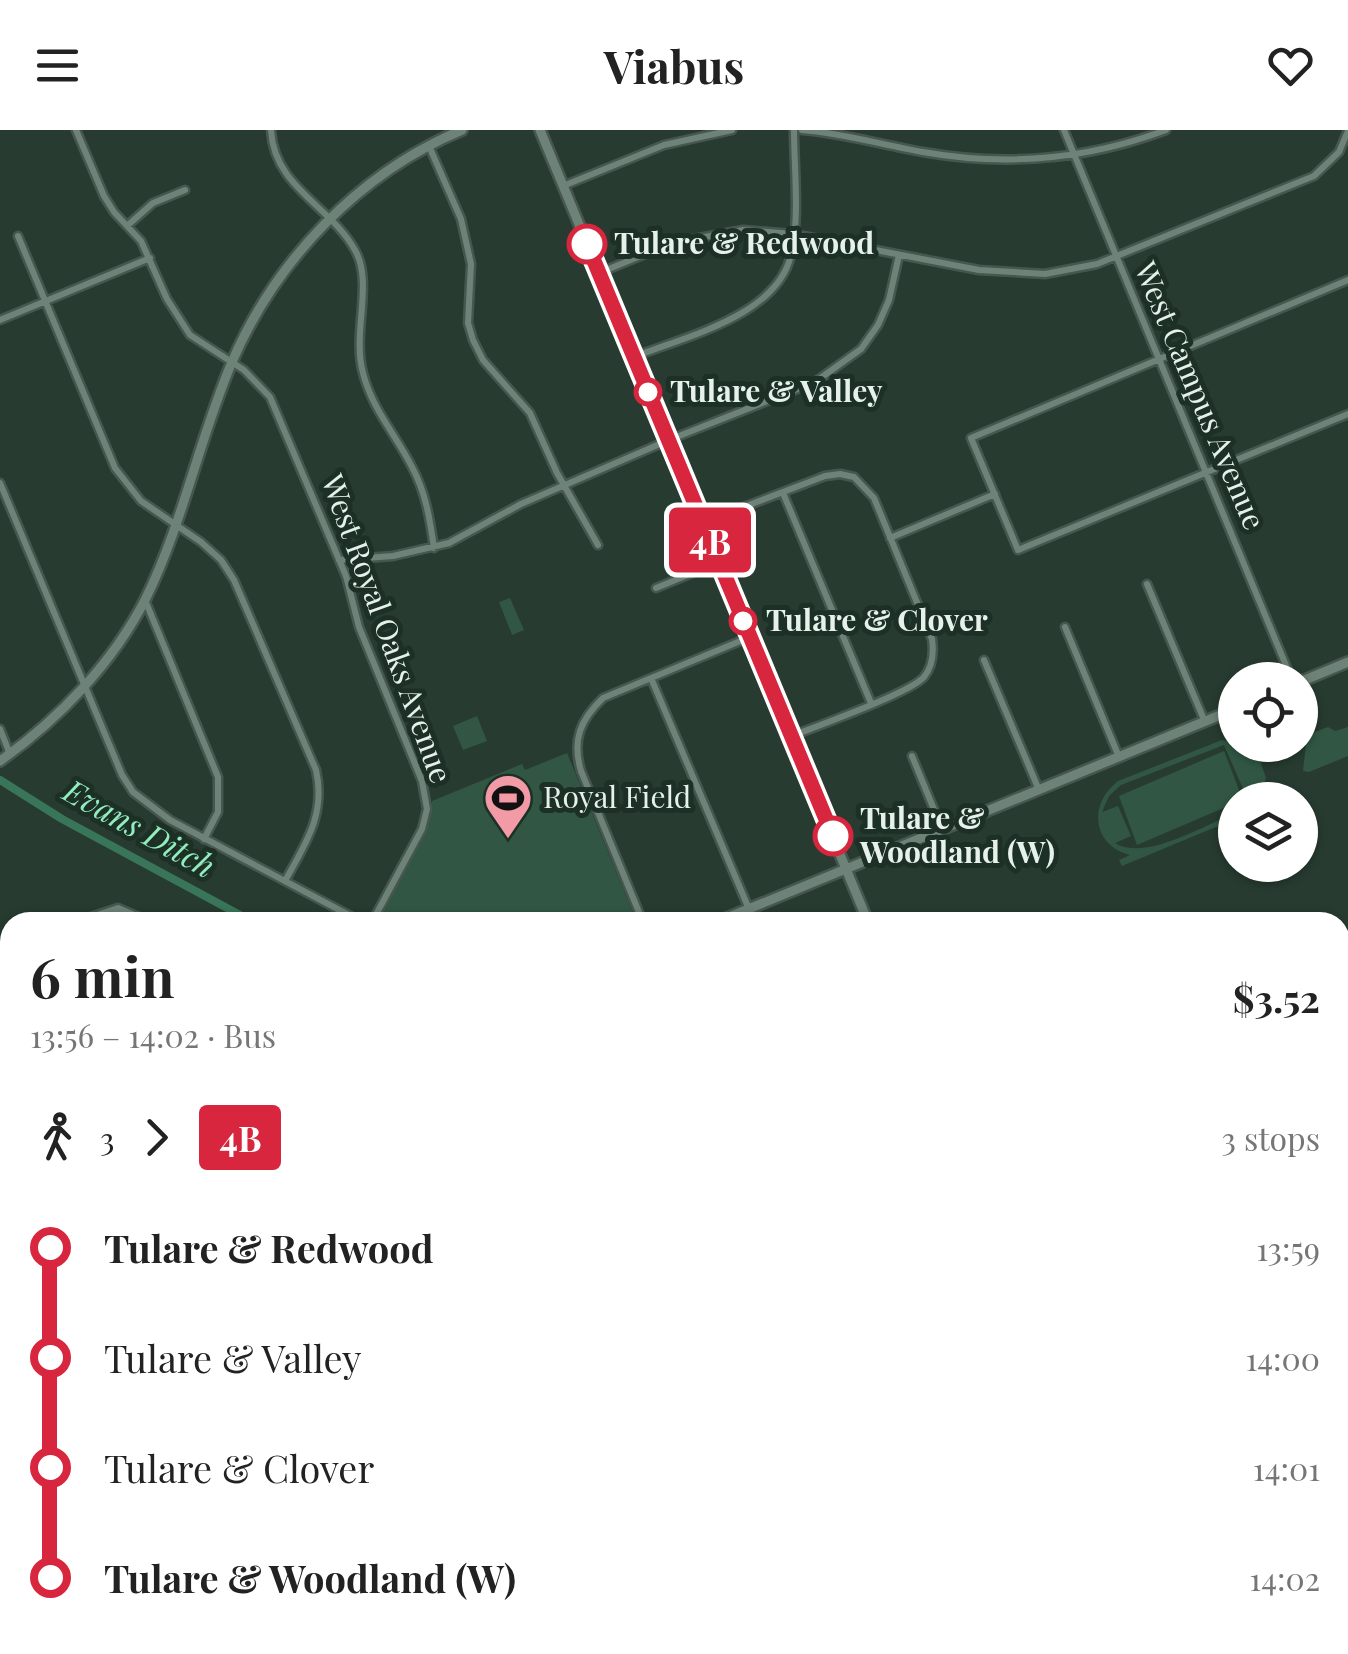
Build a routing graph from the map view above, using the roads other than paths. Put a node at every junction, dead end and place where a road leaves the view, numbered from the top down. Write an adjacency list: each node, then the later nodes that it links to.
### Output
1 (76, 130): 15 (street, West Royal Oaks Avenue)
2 (273, 130): 14 (street)
3 (462, 130): 10 (street)
4 (540, 130): 12 (street)
5 (732, 130): 12 (street)
6 (798, 130): 11 (street); 16 (street)
7 (1064, 130): 11 (street, West Campus Avenue)
8 (1166, 130): 11 (street)
9 (1347, 135): 19 (street)
10 (428, 145): 14 (street); 32 (street)
11 (1075, 156): 19 (street, West Campus Avenue)
12 (563, 186): 21 (street)
13 (185, 190): 15 (street)
14 (328, 220): 27 (street); 39 (street)
15 (128, 225): 20 (street, West Royal Oaks Avenue)
16 (793, 234): 18 (street); 21 (street); 25 (street)
17 (18, 236): 23 (street)
18 (900, 255): 19 (street); 29 (street)
19 (1116, 256): 26 (street, West Campus Avenue)
20 (150, 258): 23 (street); 27 (street, West Royal Oaks Avenue)
21 (599, 273): 25 (street)
22 (1348, 280): 26 (street)
23 (44, 302): 24 (street); 36 (street)
24 (0, 320)
25 (634, 358): 29 (street)
26 (1158, 359): 30 (street, West Campus Avenue); 34 (street)
27 (232, 363): 36 (street); 40 (street, West Royal Oaks Avenue)
28 (1348, 414): 30 (street)
29 (668, 440): 32 (street); 35 (street)
30 (1207, 472): 34 (street); 48 (street, West Campus Avenue)
31 (0, 483): 52 (street)
32 (564, 486): 38 (street); 39 (street)
33 (783, 493): 35 (street); 37 (street); 53 (street)
34 (995, 494): 37 (street)
35 (702, 523): 41 (street)
36 (174, 525): 44 (street); 66 (street)
37 (890, 538): 53 (street)
38 (598, 546)
39 (434, 548): 40 (street)
40 (340, 560): 69 (street, West Royal Oaks Avenue)
41 (719, 562): 43 (street); 46 (street)
42 (1146, 584): 55 (street)
43 (656, 588)
44 (145, 600): 52 (street); 64 (street)
45 (1064, 627): 60 (street)
46 (750, 637): 51 (street); 57 (street)
47 (984, 660): 62 (street)
48 (1285, 662)
49 (1348, 662): 50 (street)
50 (1318, 674)
51 (650, 678): 67 (street); 70 (street)
52 (84, 686): 58 (street); 64 (street)
53 (871, 703): 57 (street)
54 (1218, 717): 55 (street)
55 (1205, 722): 60 (street)
56 (0, 729): 58 (street)
57 (792, 736): 65 (street)
58 (10, 754): 61 (street)
59 (912, 756): 63 (street)
60 (1119, 757): 62 (street)
61 (0, 761)
62 (1039, 790): 63 (street)
63 (942, 829): 65 (street)
64 (204, 839): 66 (street)
65 (846, 869): 67 (street); 72 (street)
66 (285, 881): 68 (street)
67 (750, 909): 71 (street)
68 (343, 912)
69 (377, 912)
70 (639, 912)
71 (742, 912)
72 (864, 912)

